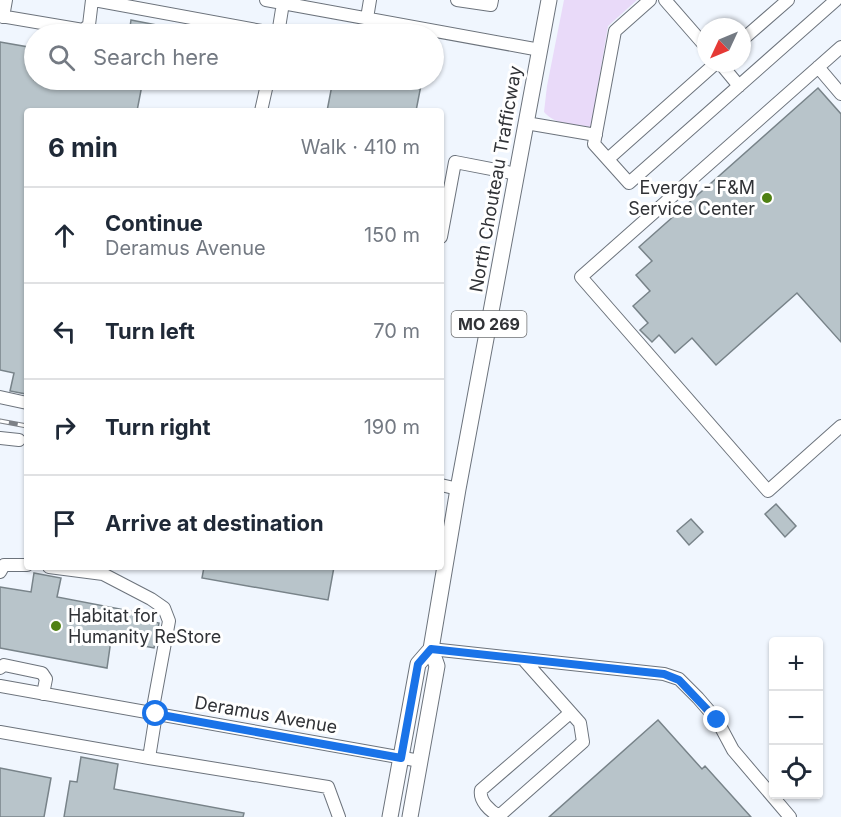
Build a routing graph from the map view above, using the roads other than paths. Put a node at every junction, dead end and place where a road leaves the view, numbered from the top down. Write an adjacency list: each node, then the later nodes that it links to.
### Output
1 (6, 0): 13 (street)
2 (93, 0): 16 (street); 17 (street)
3 (266, 0): 12 (street)
4 (370, 0): 14 (street)
5 (458, 0): 6 (street)
6 (492, 0)
7 (549, 0): 24 (main road, North Chouteau Trafficway / MO 269)
8 (650, 0): 33 (street)
9 (665, 0): 22 (street)
10 (788, 0): 21 (street)
11 (836, 0): 28 (street)
12 (283, 3): 14 (street); 18 (street)
13 (2, 17): 15 (street)
14 (367, 18): 19 (street)
15 (46, 24)
16 (89, 24)
17 (224, 24)
18 (280, 24)
19 (399, 24)
20 (444, 32): 24 (street)
21 (751, 32)
22 (697, 37)
23 (841, 47): 25 (street)
24 (540, 50): 32 (main road, North Chouteau Trafficway / MO 269)
25 (818, 67): 30 (street); 39 (street)
26 (708, 72): 34 (street)
27 (726, 72): 28 (street)
28 (739, 86): 34 (street)
29 (266, 90): 31 (street)
30 (841, 94)
31 (262, 108)
32 (526, 123): 33 (street); 35 (main road, North Chouteau Trafficway / MO 269)
33 (596, 135): 34 (street)
34 (608, 159)
35 (517, 174): 36 (street); 43 (main road, North Chouteau Trafficway / MO 269)
36 (444, 221)
37 (0, 397): 38 (street)
38 (24, 402)
39 (841, 426)
40 (0, 438): 41 (street)
41 (19, 440)
42 (444, 486): 43 (street)
43 (458, 489): 47 (main road, North Chouteau Trafficway / MO 269)
44 (24, 565): 46 (street)
45 (72, 570): 52 (street)
46 (0, 572)
47 (431, 649): 48 (street); 56 (main road, North Chouteau Trafficway / MO 269); 57 (main road, North Chouteau Trafficway / MO 269)
48 (523, 659): 53 (street); 61 (street)
49 (2, 667): 51 (street)
50 (0, 686): 51 (street, Deramus Avenue)
51 (43, 694): 52 (street, Deramus Avenue)
52 (154, 713): 55 (street); 56 (street, Deramus Avenue)
53 (570, 713): 53 (street)
54 (0, 732): 55 (street)
55 (149, 758): 58 (street)
56 (401, 758): 57 (street, Deramus Avenue); 59 (main road, North Chouteau Trafficway / MO 269)
57 (420, 761): 60 (main road, North Chouteau Trafficway / MO 269)
58 (339, 817)
59 (390, 817)
60 (410, 817)
61 (790, 817)

